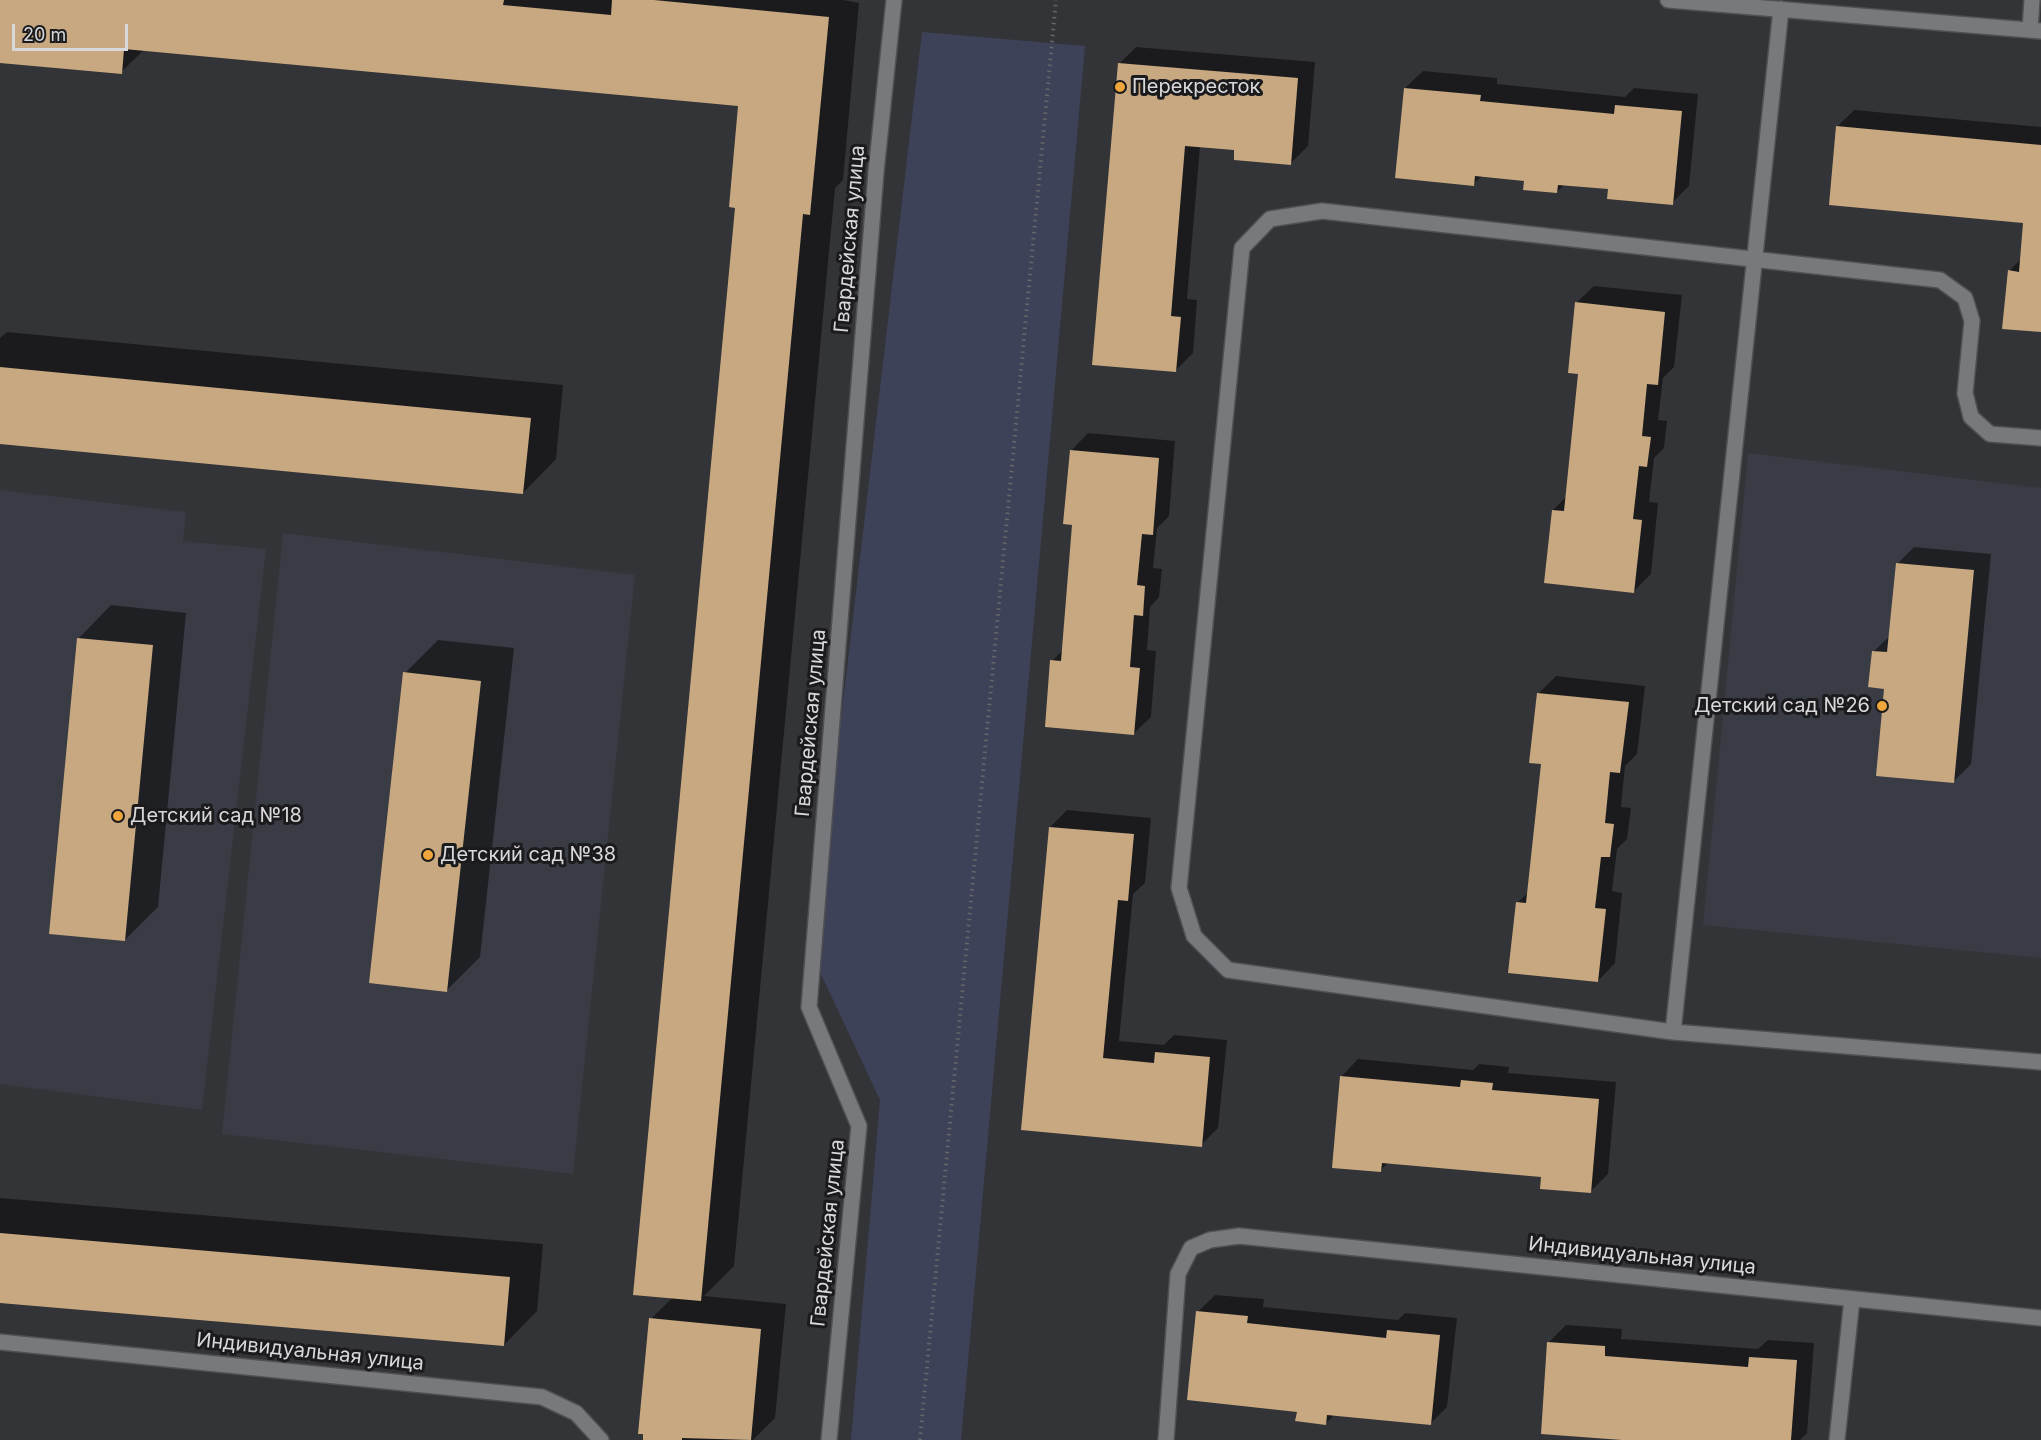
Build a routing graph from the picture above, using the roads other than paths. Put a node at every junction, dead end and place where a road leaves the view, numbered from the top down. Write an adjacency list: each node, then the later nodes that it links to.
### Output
1 (894, 0): 14 (street, Гвардейская улица)
2 (1668, 0): 4 (street)
3 (2032, 0): 5 (street)
4 (1781, 9): 5 (street); 6 (street)
5 (2035, 30)
6 (1755, 259): 7 (street); 8 (street); 8 (street)
7 (2041, 438)
8 (1672, 1032): 9 (street)
9 (2041, 1062)
10 (1852, 1299): 11 (street, Индивидуальная улица); 15 (street, Индивидуальная улица); 16 (street)
11 (2041, 1318)
12 (0, 1342): 13 (street, Индивидуальная улица)
13 (601, 1440)
14 (829, 1440)
15 (1166, 1440)
16 (1836, 1440)

